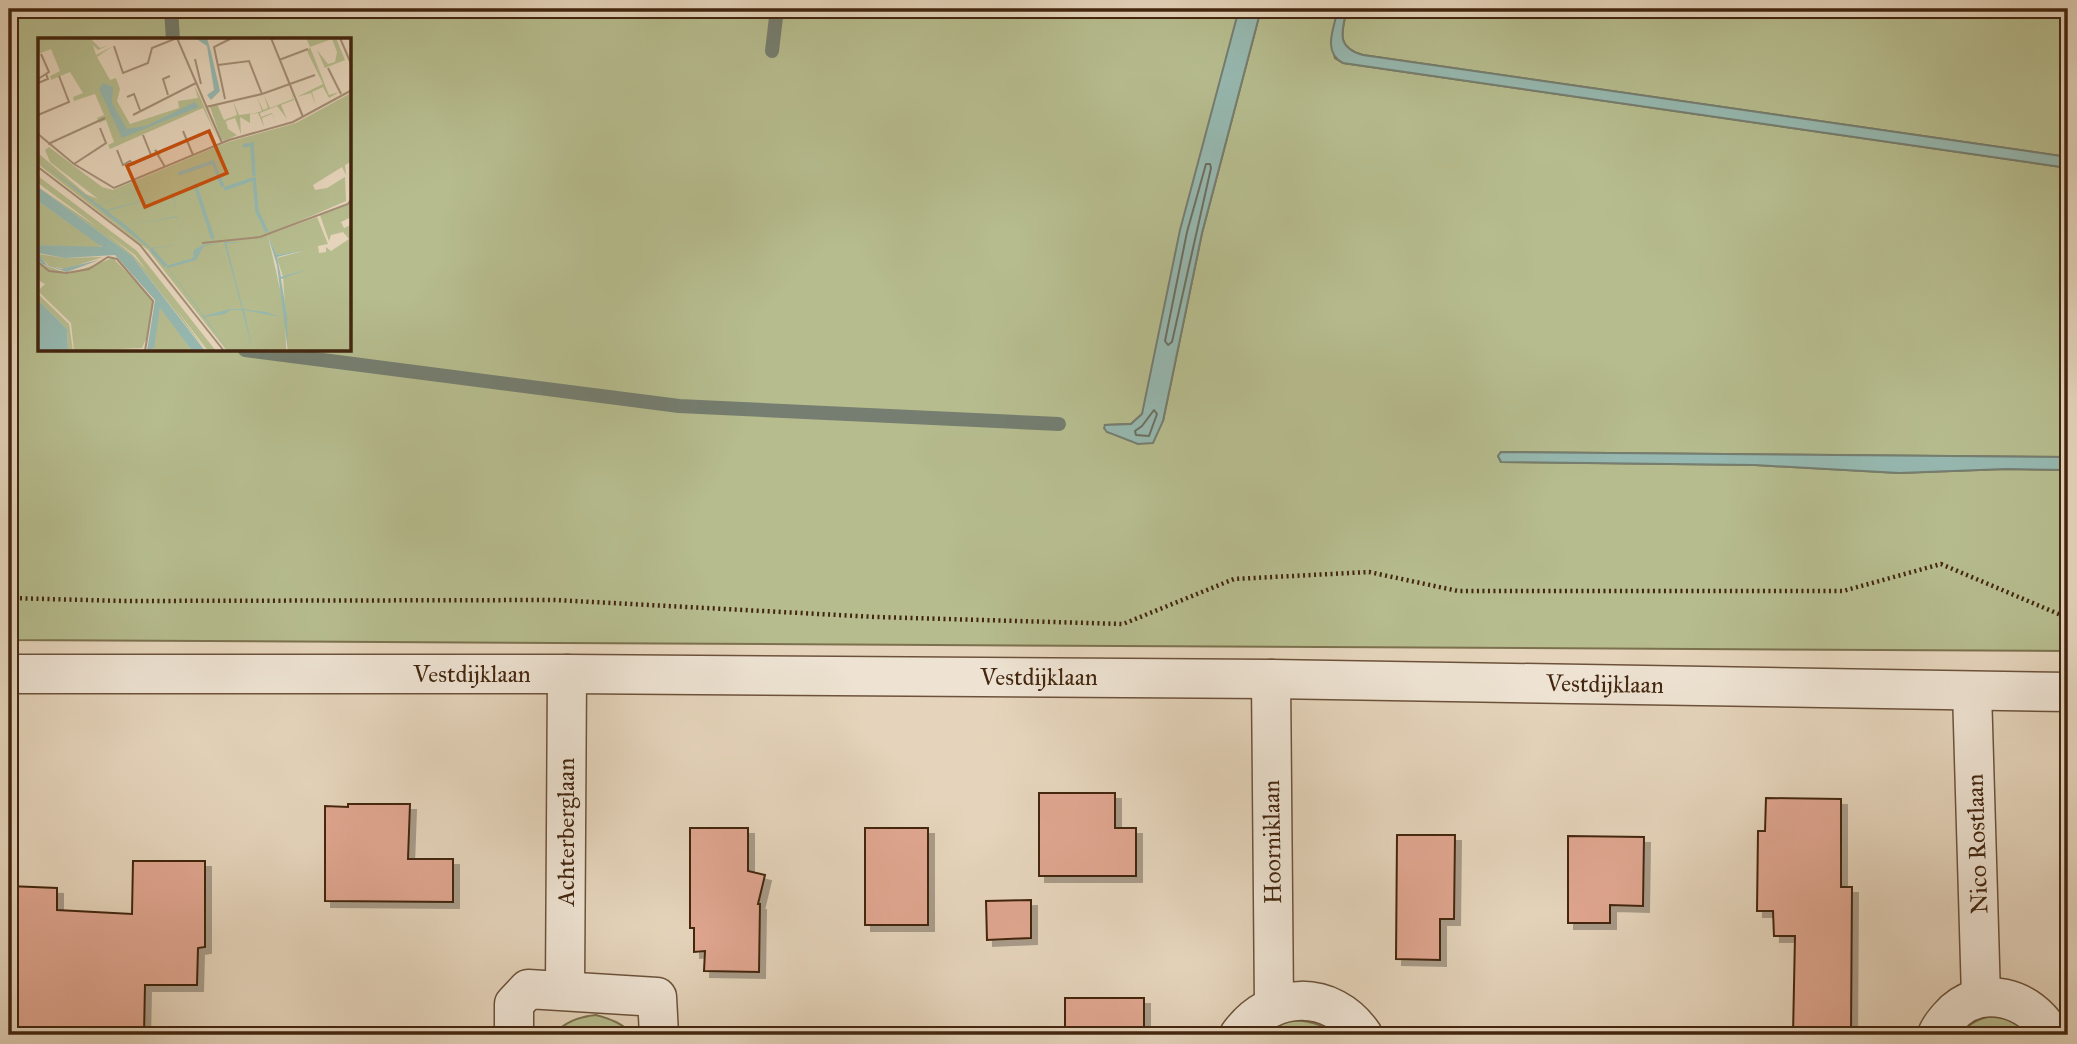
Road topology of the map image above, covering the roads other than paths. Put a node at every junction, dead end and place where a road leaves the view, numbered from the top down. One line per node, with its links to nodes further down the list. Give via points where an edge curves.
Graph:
1 (9, 674): 2 (street, Vestdijklaan)
2 (567, 674): 3 (street, Vestdijklaan); 6 (street, Achterberglaan)
3 (1271, 679): 4 (street, Vestdijklaan); 8 (street, Hoorniklaan)
4 (1972, 691): 5 (street, Vestdijklaan); 7 (street, Nico Rostlaan)
5 (2068, 692)
6 (565, 989): 9 (street, via 528,989 514,1004); 10 (street, via 657,997)
7 (1981, 997): 13 (street, via 1956,1009); 14 (street, via 2005,998 2027,1006 2045,1022)
8 (1274, 1005): 11 (street, via 1249,1021); 12 (street, via 1301,1000 1330,1006 1354,1021)
9 (514, 1035)
10 (659, 1035)
11 (1239, 1035)
12 (1363, 1035)
13 (1937, 1035)
14 (2051, 1035)

